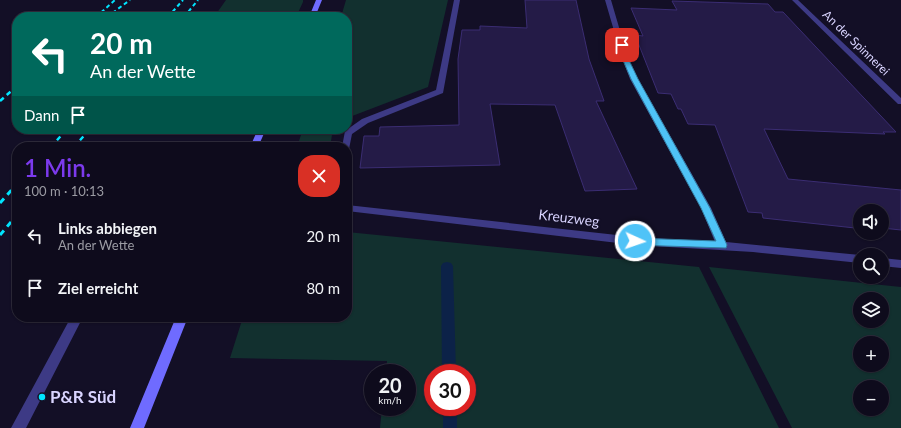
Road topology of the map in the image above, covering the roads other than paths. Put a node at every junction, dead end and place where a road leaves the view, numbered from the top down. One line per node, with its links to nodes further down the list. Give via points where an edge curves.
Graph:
1 (319, 0): 5 (street)
2 (457, 0): 7 (street, via 440,91 365,121)
3 (608, 0): 9 (street, via 634,79 706,208)
4 (795, 0): 6 (street, An der Spinnerei)
5 (314, 12)
6 (901, 102)
7 (352, 130)
8 (352, 209): 9 (street, Kreuzweg, via 635,241)
9 (722, 245): 10 (street, Kreuzweg)
10 (853, 258)
11 (889, 263): 12 (street)
12 (901, 264)
13 (74, 322): 15 (street)
14 (180, 322): 16 (street)
15 (18, 428)
16 (138, 428)

